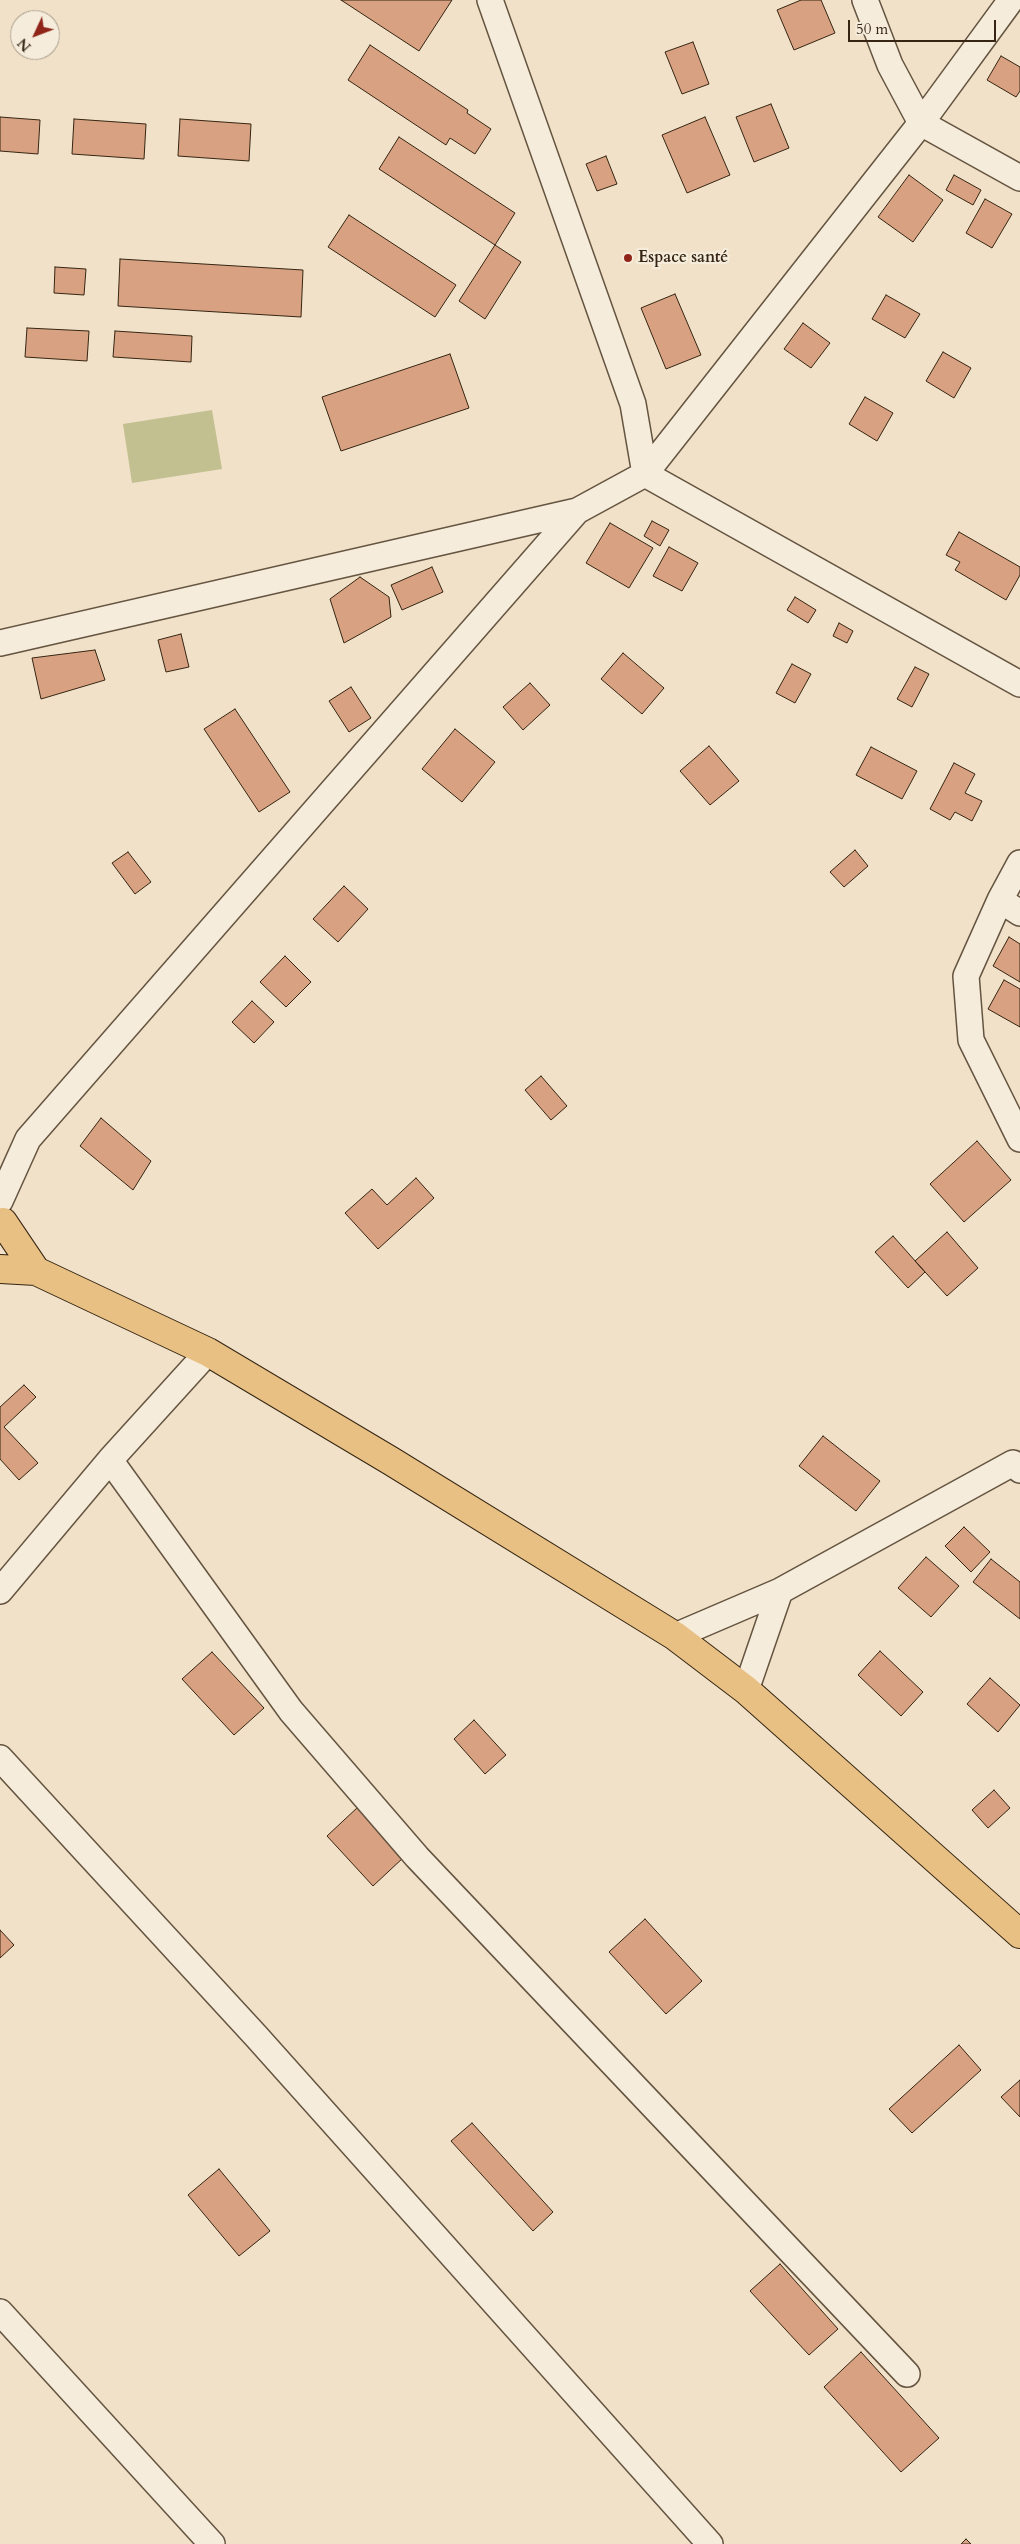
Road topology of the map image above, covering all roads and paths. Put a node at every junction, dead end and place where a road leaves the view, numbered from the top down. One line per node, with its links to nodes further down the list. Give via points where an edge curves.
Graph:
1 (490, 0): 6 (street, via 633,404)
2 (865, 0): 4 (street, via 890,65)
3 (1010, 0): 4 (street)
4 (921, 123): 5 (street); 6 (street)
5 (1020, 178)
6 (645, 474): 7 (street); 9 (street)
7 (577, 511): 8 (street); 13 (street)
8 (0, 643)
9 (1020, 684)
10 (1020, 863): 11 (street)
11 (1010, 907): 12 (street, via 966,976 972,1040)
12 (1020, 1138)
13 (28, 1139): 14 (street); 15 (street)
14 (0, 1156)
15 (1, 1217): 17 (main road)
16 (0, 1269): 17 (main road)
17 (36, 1271): 18 (main road)
18 (208, 1352): 19 (street); 23 (main road)
19 (110, 1460): 21 (street); 28 (street, via 290,1711 411,1850)
20 (1018, 1464): 22 (street)
21 (0, 1591)
22 (780, 1591): 23 (street); 24 (street)
23 (675, 1636): 24 (main road)
24 (746, 1690): 26 (main road)
25 (0, 1758): 30 (street, via 256,2036)
26 (1020, 1934)
27 (0, 2312): 29 (street)
28 (907, 2374)
29 (212, 2544)
30 (710, 2544)

